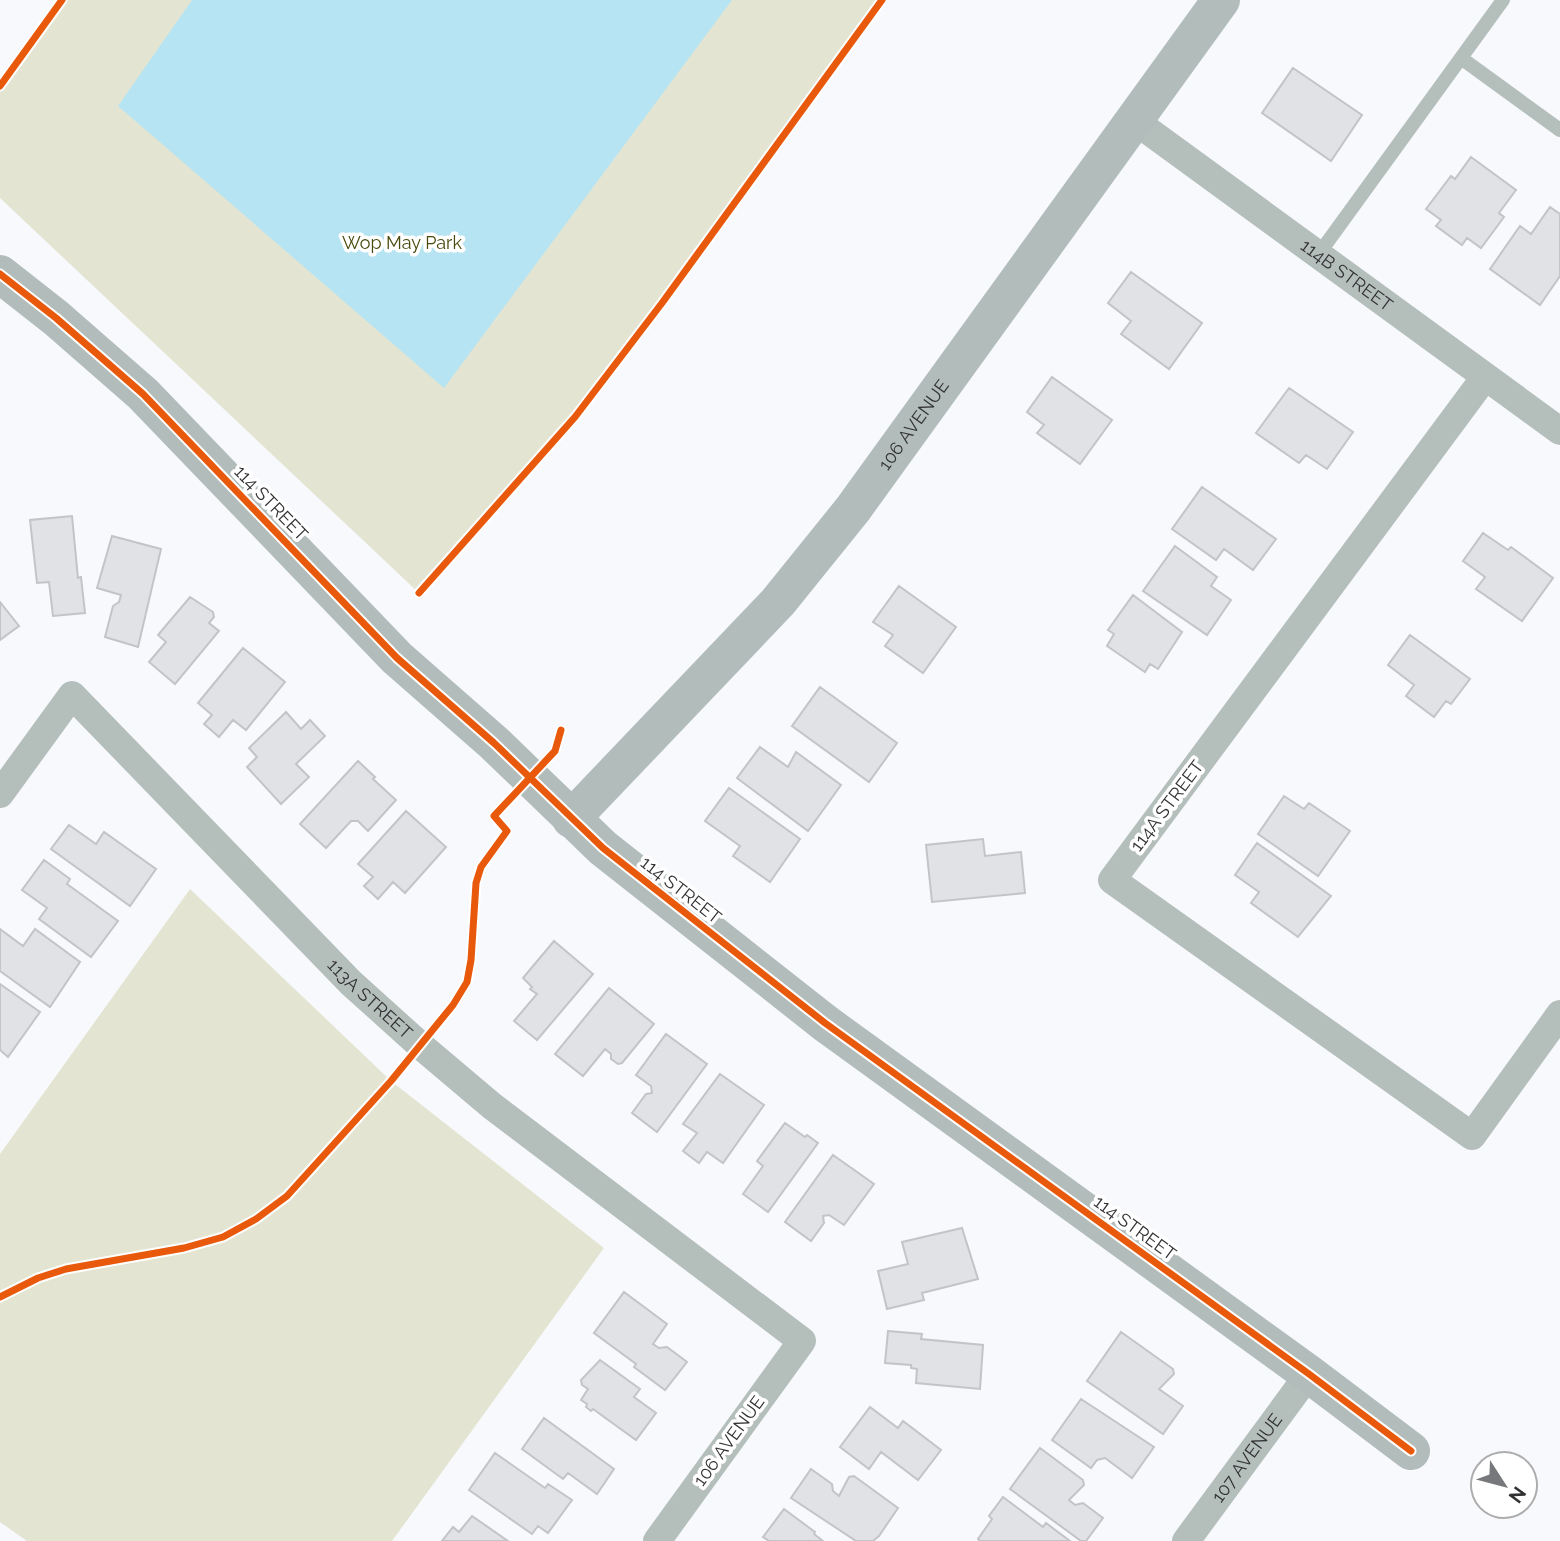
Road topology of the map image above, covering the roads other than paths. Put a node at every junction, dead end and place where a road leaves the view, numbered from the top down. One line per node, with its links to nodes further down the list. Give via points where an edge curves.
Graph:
1 (1222, 0): 4 (street, 106 AVENUE)
2 (1503, 0): 3 (lane)
3 (1461, 58): 5 (lane); 6 (lane)
4 (1135, 121): 6 (street, 114B STREET); 11 (street, 106 AVENUE, via 845,519 778,602)
5 (1560, 130)
6 (1318, 255): 8 (street, 114B STREET)
7 (0, 274): 11 (street, 114 STREET, via 143,394 397,658)
8 (1485, 377): 9 (street, 114B STREET); 12 (street, 114A STREET, via 1112,880 1472,1136)
9 (1560, 431)
10 (0, 794): 13 (street, 113A STREET, via 72,695 351,982 421,1046 492,1106)
11 (571, 819): 14 (street, 114 STREET, via 646,884 825,1023)
12 (1560, 1014)
13 (802, 1341): 16 (street, 106 AVENUE)
14 (1309, 1374): 15 (street, 114 STREET); 17 (street, 107 AVENUE)
15 (1411, 1451)
16 (657, 1541)
17 (1186, 1541)

